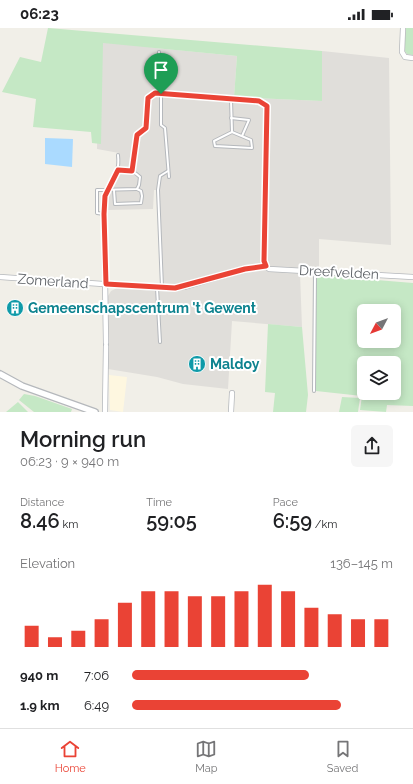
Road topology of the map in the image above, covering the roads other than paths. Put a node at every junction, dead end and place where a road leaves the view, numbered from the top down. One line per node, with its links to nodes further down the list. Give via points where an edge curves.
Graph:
1 (403, 28): 3 (street, via 402,52 405,57)
2 (159, 52): 4 (lane)
3 (413, 58)
4 (158, 94): 5 (street); 11 (lane, via 148,98 146,128 137,135); 12 (lane, via 161,125 165,128)
5 (231, 99): 6 (lane); 18 (street, via 259,101 267,106 264,261)
6 (232, 118): 7 (lane); 8 (lane, via 249,120)
7 (232, 132): 8 (lane); 8 (lane, via 214,141 215,146 252,148 251,140)
8 (242, 136)
9 (118, 155): 10 (lane)
10 (118, 170): 11 (lane); 15 (lane)
11 (132, 171): 14 (lane, via 140,177)
12 (168, 171): 13 (lane); 24 (lane, via 160,176 158,190)
13 (169, 177)
14 (137, 189): 16 (lane); 16 (lane, via 141,191 141,203 115,204)
15 (109, 190): 16 (lane); 17 (lane, via 105,196); 17 (lane, via 97,190 97,213)
16 (114, 190)
17 (104, 214): 22 (street)
18 (266, 266): 19 (street, Dreefvelden, via 269,269); 24 (street, Dreefvelden, via 245,269 184,287)
19 (315, 271): 21 (street, Dreefvelden); 27 (lane)
20 (0, 277): 22 (street, Zomerland)
21 (413, 277)
22 (106, 284): 23 (street, Dreefvelden); 30 (street)
23 (157, 288): 24 (street, Dreefvelden); 25 (lane)
24 (162, 288)
25 (160, 342)
26 (0, 374): 29 (street, via 22,386)
27 (314, 391)
28 (232, 393): 31 (street)
29 (95, 412)
30 (105, 412)
31 (231, 412)

